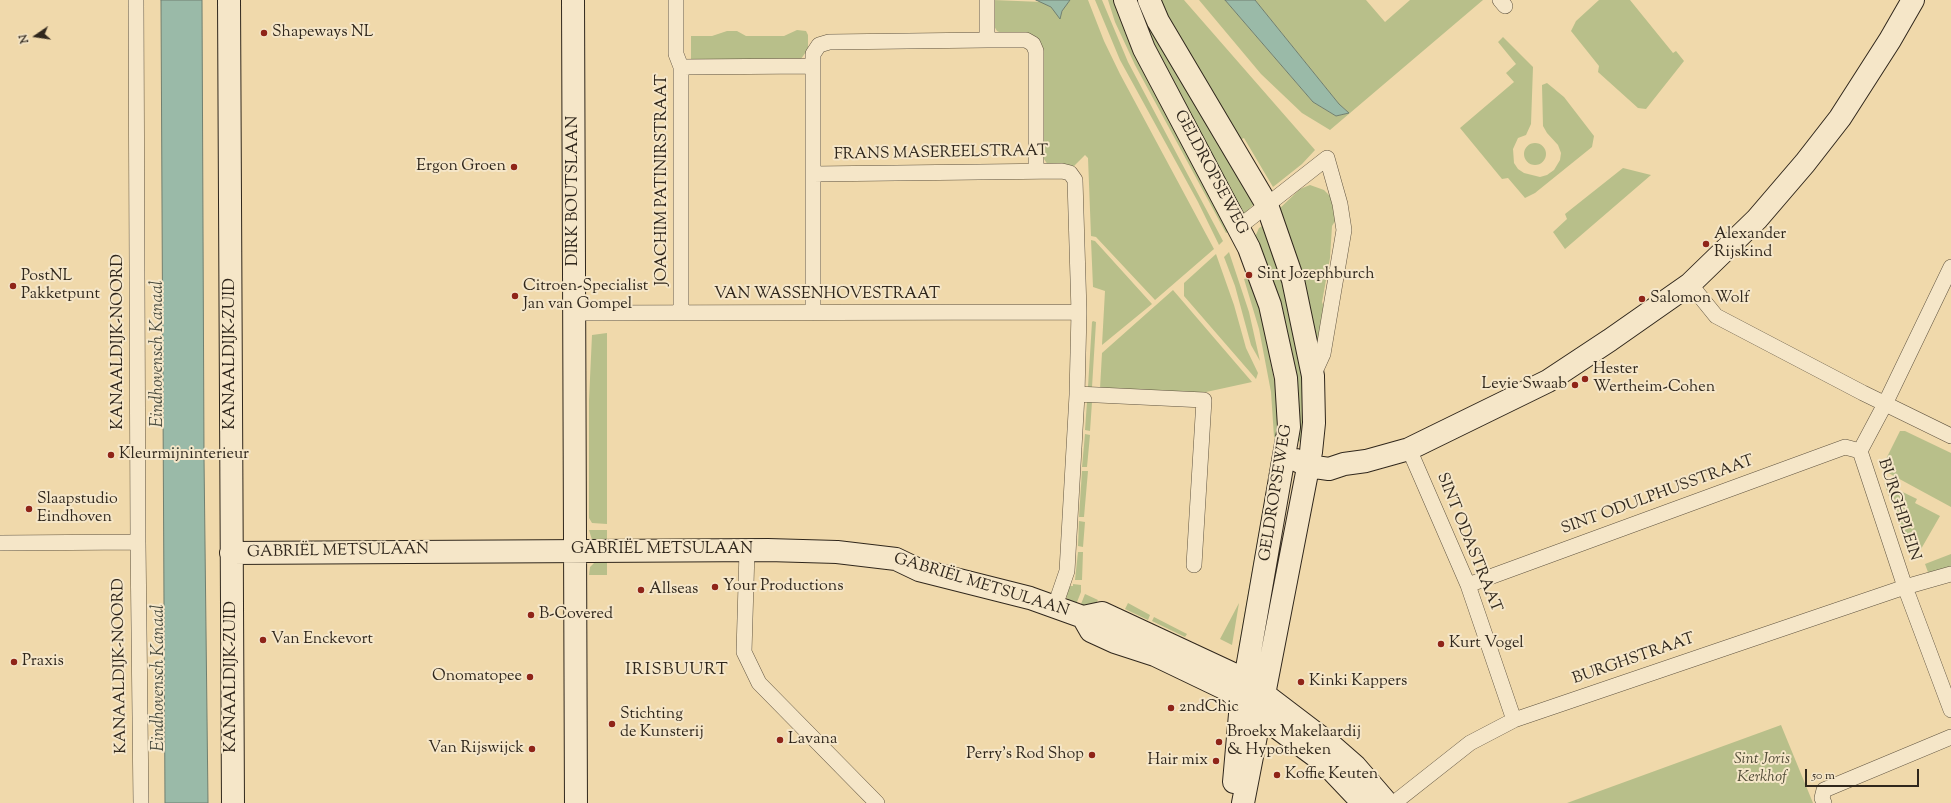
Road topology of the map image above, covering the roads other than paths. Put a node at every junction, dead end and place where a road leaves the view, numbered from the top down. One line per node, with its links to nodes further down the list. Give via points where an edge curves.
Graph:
1 (136, 0): 30 (street, KANAALDIJK-NOORD)
2 (229, 0): 34 (street, KANAALDIJK-ZUID)
3 (572, 0): 19 (street, DIRK BOUTSLAAN)
4 (676, 0): 11 (street, JOACHIM PATINIRSTRAAT, via 676,54)
5 (987, 0): 9 (street)
6 (1125, 0): 15 (street, GELDROPSEWEG, via 1144,49)
7 (1148, 0): 14 (street, GELDROPSEWEG)
8 (1913, 0): 17 (street, via 1832,129 1756,219)
9 (987, 40): 10 (street, via 829,42 819,45 813,54); 12 (street, via 1026,40 1033,44 1036,51)
10 (813, 66): 11 (street); 13 (street)
11 (681, 67): 20 (street, JOACHIM PATINIRSTRAAT)
12 (1036, 171): 13 (street, FRANS MASEREELSTRAAT); 18 (street, FRANS MASEREELSTRAAT, via 1070,172 1076,180)
13 (813, 174): 21 (street)
14 (1267, 205): 15 (street); 22 (street, GELDROPSEWEG, via 1293,280); 22 (street, GELDROPSEWEG, via 1327,158 1340,204 1344,230 1322,354)
15 (1239, 227): 28 (street, GELDROPSEWEG, via 1270,305 1286,378 1289,427)
16 (1951, 267): 24 (street, BURGHPLEIN)
17 (1690, 284): 24 (street, via 1716,316); 26 (street, via 1548,381)
18 (1079, 312): 21 (street, VAN WASSENHOVESTRAAT); 23 (street)
19 (575, 313): 20 (street, VAN WASSENHOVESTRAAT); 32 (street, DIRK BOUTSLAAN)
20 (681, 313): 21 (street, VAN WASSENHOVESTRAAT)
21 (813, 313)
22 (1313, 376): 29 (street, GELDROPSEWEG, via 1314,422)
23 (1078, 394): 35 (street, via 1204,400); 39 (street, via 1066,571)
24 (1885, 404): 25 (street); 27 (street, BURGHPLEIN)
25 (1951, 436)
26 (1409, 449): 29 (street, via 1366,461 1344,464 1332,455); 37 (street, SINT ODASTRAAT)
27 (1860, 451): 37 (street, SINT ODULPHUSSTRAAT, via 1845,447); 38 (street, BURGHPLEIN)
28 (1285, 456): 29 (street); 40 (street, GELDROPSEWEG)
29 (1309, 459): 41 (street, GELDROPSEWEG)
30 (138, 542): 31 (street); 45 (street, KANAALDIJK-NOORD)
31 (0, 543)
32 (576, 550): 33 (street, GABRIËL METSULAAN); 34 (street, GABRIËL METSULAAN); 47 (street, DIRK BOUTSLAAN)
33 (747, 551): 39 (street, GABRIËL METSULAAN, via 813,550 896,559 919,570); 48 (street, via 744,652 759,683)
34 (231, 553): 46 (street, KANAALDIJK-ZUID)
35 (1194, 565)
36 (1951, 574): 38 (street, BURGHPLEIN)
37 (1468, 585): 43 (street, SINT ODASTRAAT)
38 (1905, 587): 42 (street); 43 (street, BURGHSTRAAT)
39 (1055, 606): 40 (street, GABRIËL METSULAAN, via 1083,618 1091,631 1155,655 1230,691)
40 (1243, 693): 41 (street, GABRIËL METSULAAN); 49 (street, GELDROPSEWEG)
41 (1262, 704): 50 (street, GELDROPSEWEG); 51 (street); 52 (street, via 1331,745)
42 (1951, 710)
43 (1514, 720): 53 (street, BURGHSTRAAT, via 1470,743)
44 (1951, 737): 54 (street, via 1824,790)
45 (140, 803)
46 (233, 803)
47 (576, 803)
48 (877, 803)
49 (1232, 803)
50 (1243, 803)
51 (1364, 803)
52 (1387, 803)
53 (1394, 803)
54 (1824, 803)

